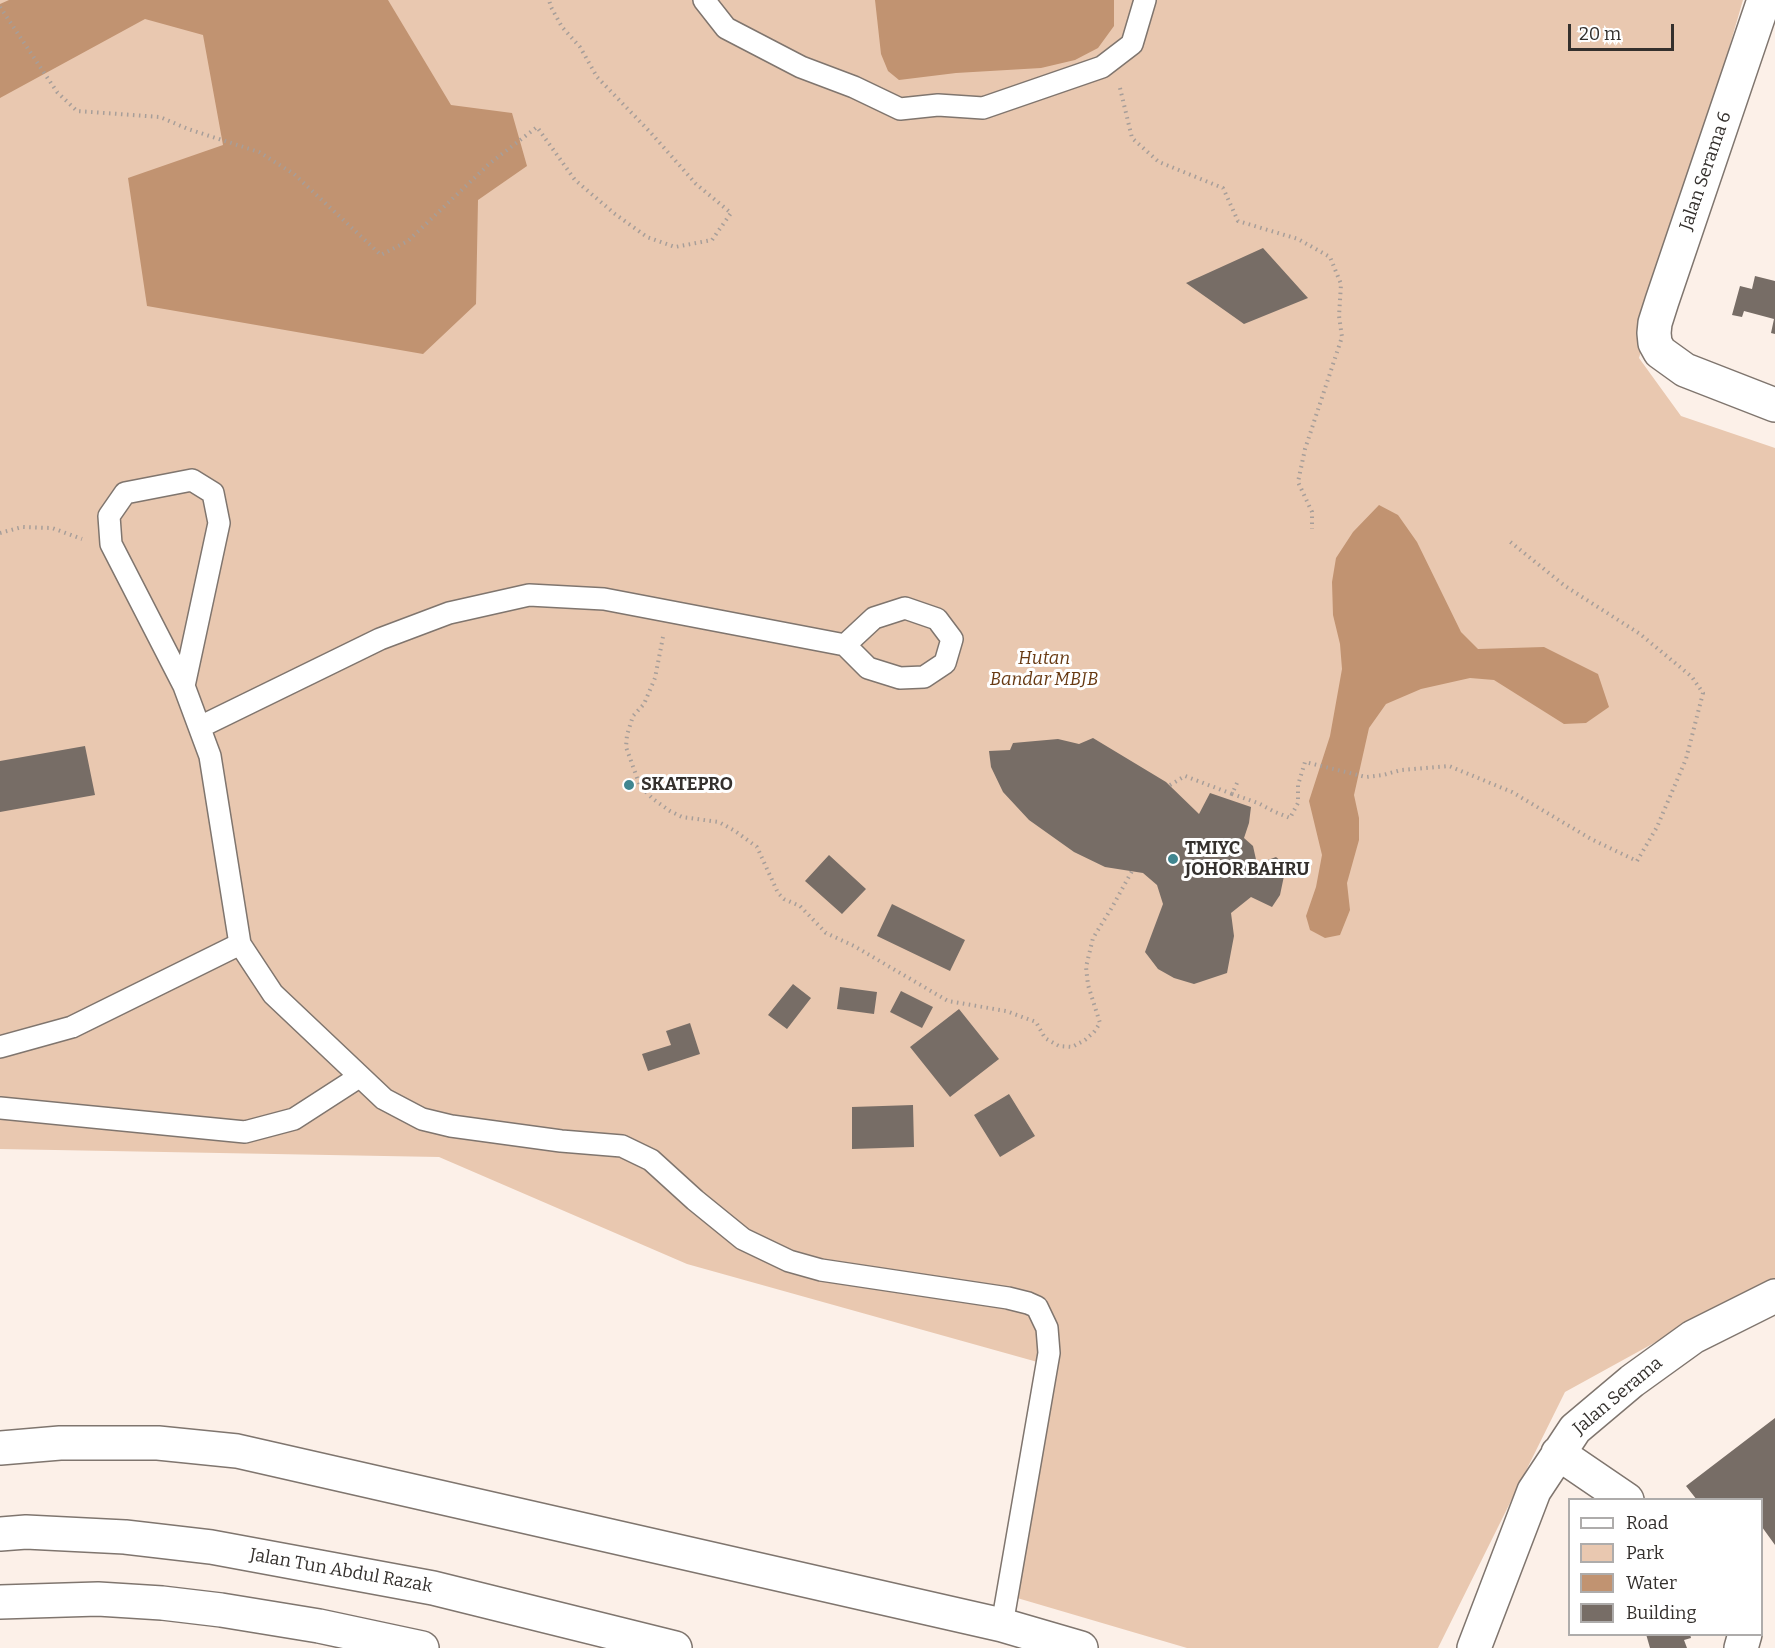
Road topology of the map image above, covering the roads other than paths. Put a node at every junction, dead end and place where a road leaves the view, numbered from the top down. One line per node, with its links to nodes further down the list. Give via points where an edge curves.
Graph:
1 (704, 0): 2 (lane, via 726,28 801,67 900,109 938,105 983,108 1102,67 1132,44)
2 (1145, 0)
3 (1764, 0): 4 (main road, Jalan Serama 6, via 1655,323 1655,343 1660,352 1685,369)
4 (1775, 405)
5 (845, 645): 5 (lane, via 874,618 905,608 937,619 952,639 945,663 924,677 900,678 868,668); 7 (lane, via 604,599 529,595 449,613 380,639)
6 (184, 686): 6 (lane, via 111,544 109,516 124,493 192,480 213,493 219,523); 7 (lane)
7 (200, 727): 8 (lane, via 210,756)
8 (240, 944): 9 (lane, via 72,1027); 10 (lane, via 273,994)
9 (0, 1047)
10 (360, 1077): 11 (lane, via 294,1119 245,1132); 18 (lane, via 384,1099 422,1119 561,1142 622,1146 651,1160 743,1239 789,1261 821,1270 1019,1300 1037,1307 1047,1328 1049,1353)
11 (0, 1108)
12 (1775, 1296): 14 (main road, Jalan Serama, via 1693,1336 1575,1429)
13 (0, 1448): 18 (main road, via 60,1443 158,1443 237,1451)
14 (1558, 1453): 15 (main road); 22 (main road, Jalan Serama, via 1534,1491)
15 (1624, 1498)
16 (0, 1534): 20 (main road, Jalan Tun Abdul Razak, via 124,1537 211,1547 433,1588)
17 (0, 1602): 19 (main road, via 98,1599 162,1603 319,1626)
18 (1002, 1625): 21 (main road)
19 (422, 1648)
20 (675, 1648)
21 (1081, 1648)
22 (1474, 1648)

